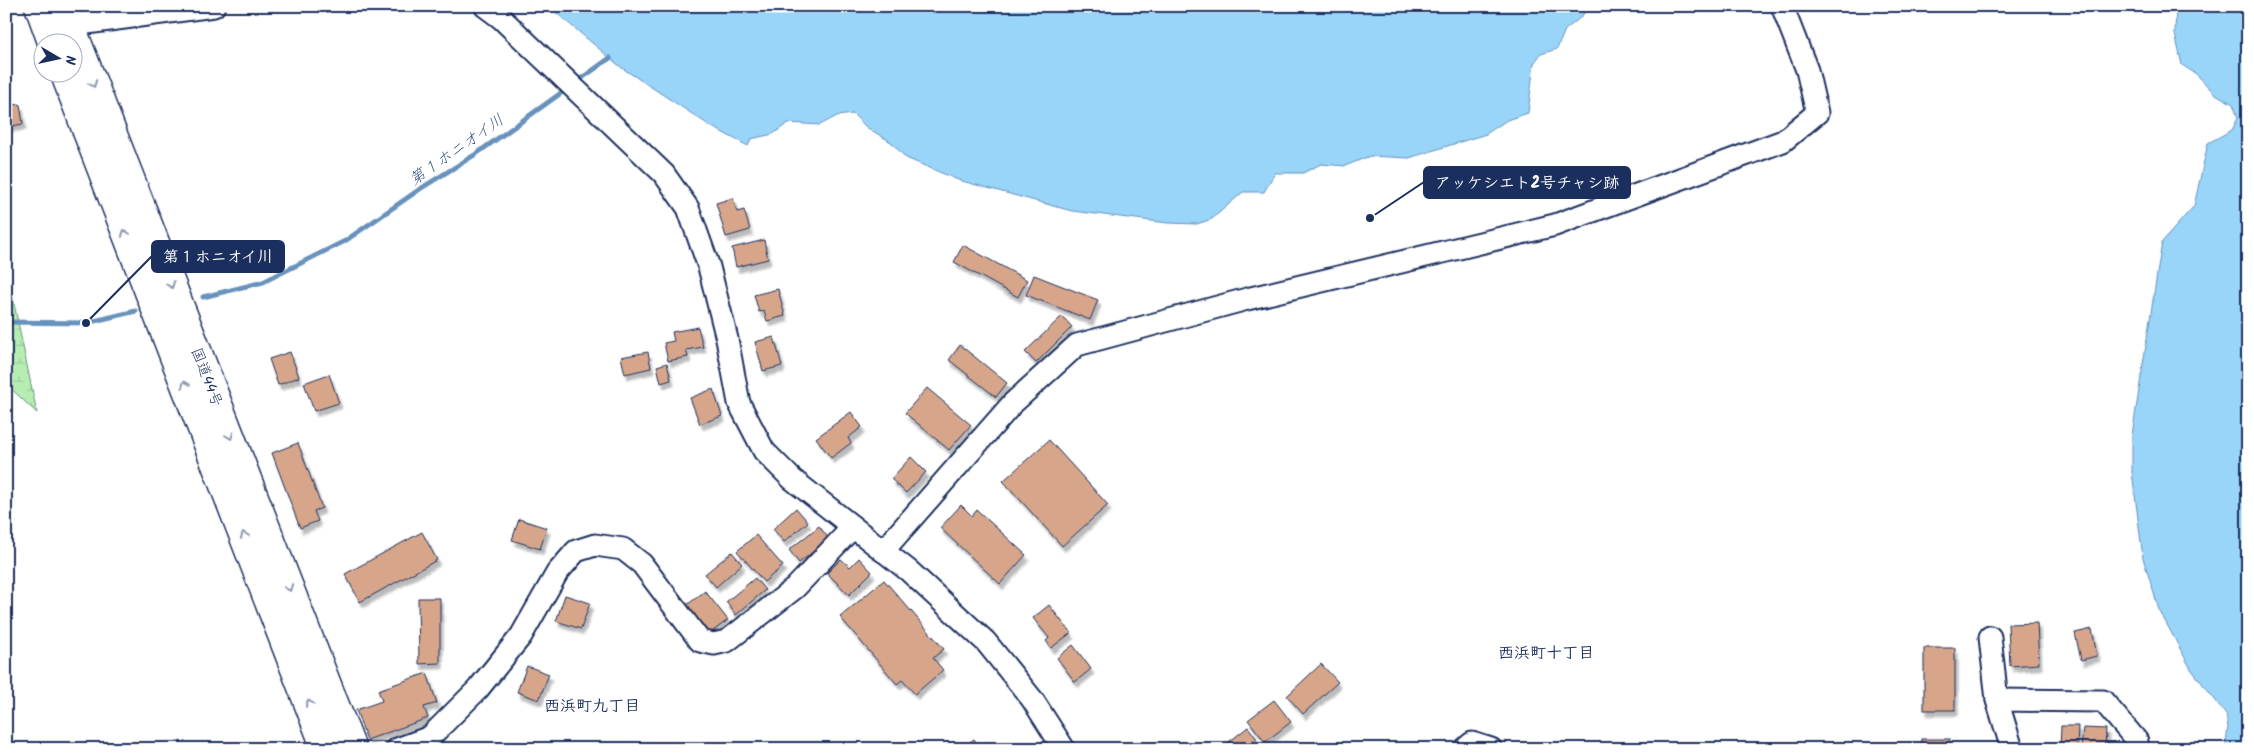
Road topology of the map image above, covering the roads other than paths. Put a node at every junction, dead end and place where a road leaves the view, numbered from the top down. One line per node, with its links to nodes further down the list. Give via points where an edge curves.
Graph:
1 (214, 6): 4 (street)
2 (485, 6): 6 (street, via 664,174 688,208 709,267 739,403 764,451 792,479)
3 (1782, 6): 7 (street, via 1807,70 1816,113 1783,141 1555,225 1247,299 1077,344 1013,403)
4 (54, 22): 11 (highway, 国道44号, one-way to 11)
5 (68, 82): 10 (highway, 国道44号, one-way to 5)
6 (854, 528): 7 (street); 12 (street, via 795,588 728,641 714,644 700,641 642,564 623,549 595,545 576,551 557,573 521,636 478,688 430,738)
7 (883, 551): 13 (street, via 986,642 1032,699)
8 (1990, 638): 9 (street)
9 (1997, 700): 16 (street); 17 (street, via 2103,701 2138,741)
10 (326, 749)
11 (352, 749)
12 (397, 749)
13 (1064, 749)
14 (1465, 749): 15 (street, via 1472,743)
15 (1491, 749)
16 (2012, 749)
17 (2136, 749)

